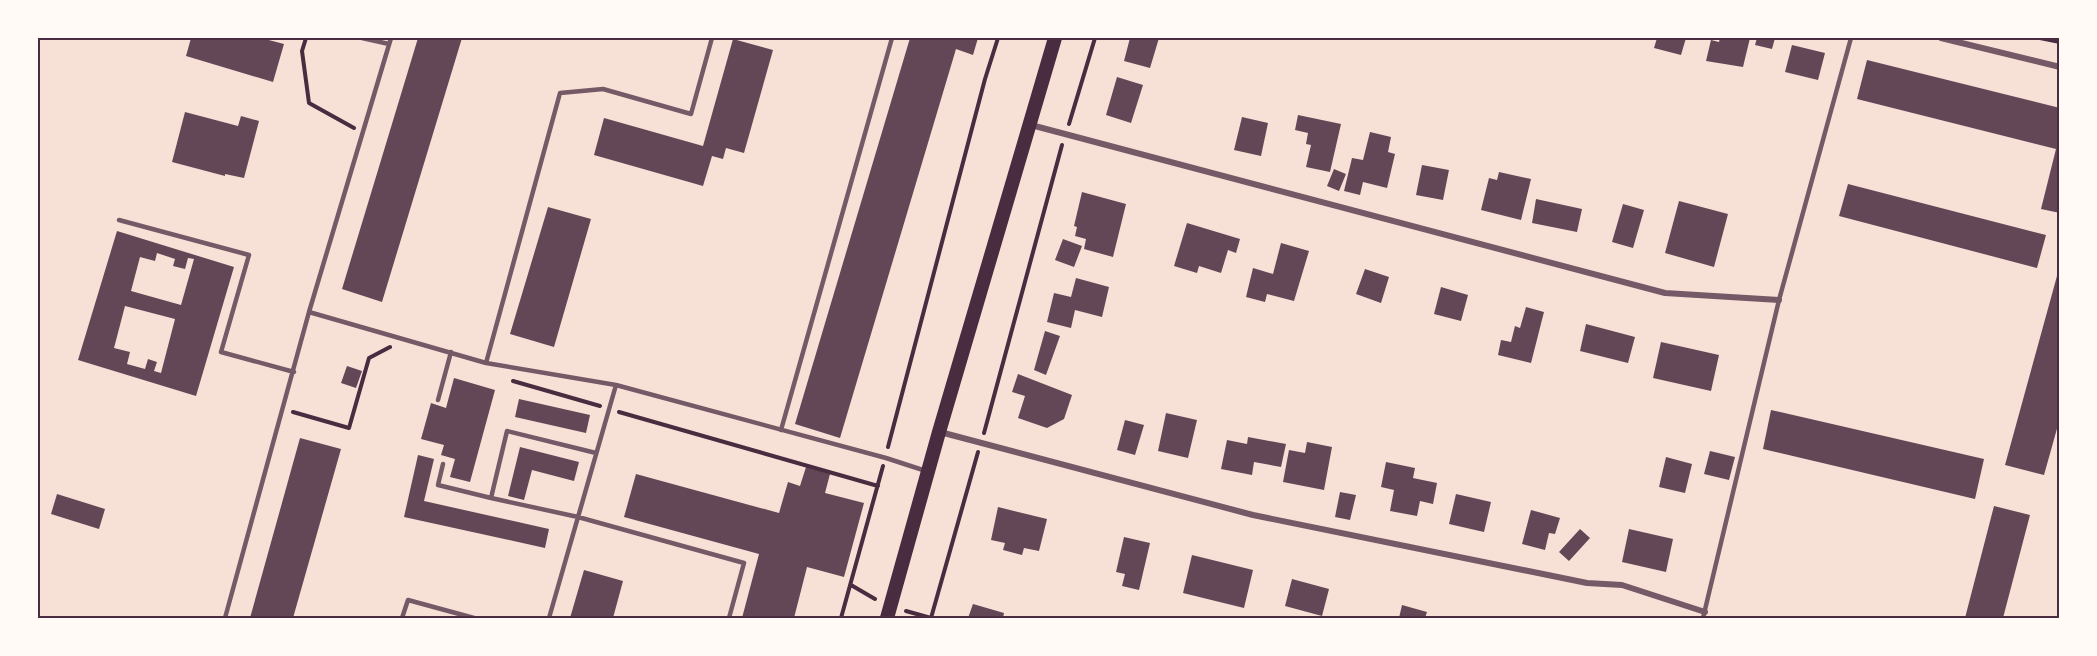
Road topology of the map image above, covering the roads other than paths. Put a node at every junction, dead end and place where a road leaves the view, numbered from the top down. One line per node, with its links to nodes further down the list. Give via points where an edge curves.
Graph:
1 (362, 38): 8 (lane)
2 (391, 38): 8 (lane)
3 (712, 38): 15 (lane, via 691,114 603,88 560,93)
4 (892, 38): 19 (lane)
5 (1055, 38): 10 (main road)
6 (1851, 38): 12 (lane)
7 (1941, 38): 9 (street)
8 (389, 44): 13 (lane)
9 (2060, 67)
10 (1031, 125): 12 (street, via 1665,293); 20 (main road)
11 (119, 220): 16 (lane, via 249,255 221,352)
12 (1779, 300): 26 (lane)
13 (309, 312): 14 (lane); 16 (lane)
14 (451, 352): 15 (lane); 18 (lane)
15 (486, 363): 17 (lane)
16 (294, 372): 27 (lane)
17 (616, 386): 19 (lane); 21 (lane)
18 (438, 400)
19 (781, 430): 23 (lane)
20 (939, 432): 23 (main road); 26 (street, via 1253,515 1587,583 1622,585)
21 (596, 453): 24 (lane, via 507,431); 25 (lane)
22 (444, 464): 24 (lane, via 438,485)
23 (928, 471): 32 (main road)
24 (490, 498): 25 (lane)
25 (578, 517): 30 (lane); 31 (lane, via 744,563)
26 (1704, 615)
27 (225, 618)
28 (402, 618): 29 (lane, via 408,600)
29 (474, 618)
30 (549, 618)
31 (729, 618)
32 (887, 618)

